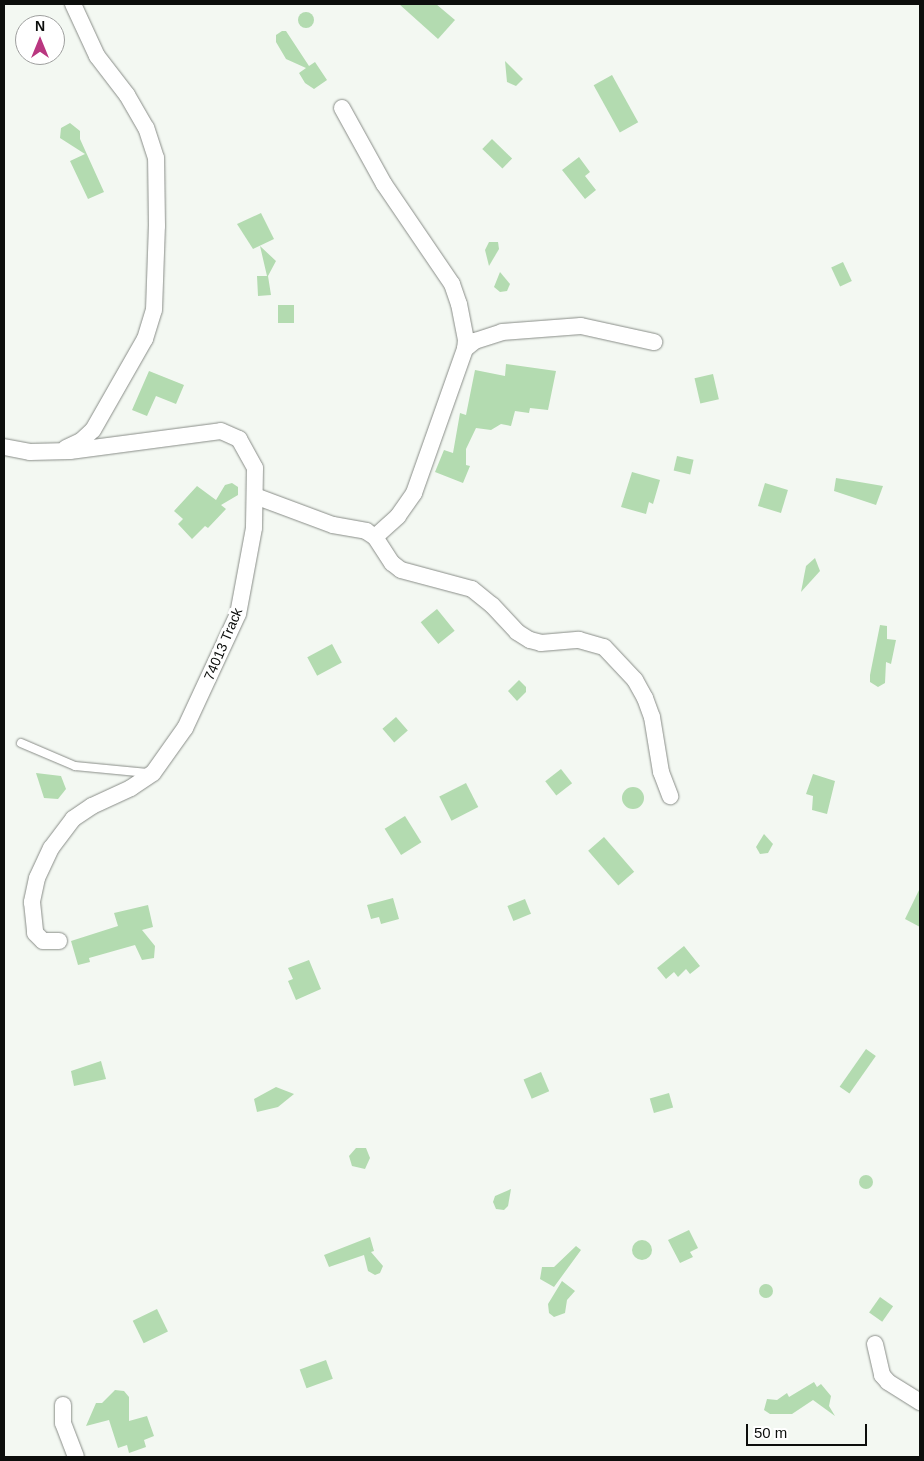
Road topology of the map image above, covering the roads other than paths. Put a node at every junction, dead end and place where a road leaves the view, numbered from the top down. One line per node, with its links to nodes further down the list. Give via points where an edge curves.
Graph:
1 (73, 4): 6 (street, via 97,56 146,128 156,158 156,276 154,310 145,339 93,430 81,441)
2 (342, 108): 4 (street, via 384,184 452,284 459,304)
3 (654, 342): 4 (street, via 581,326 548,326 502,332 481,338)
4 (465, 349): 8 (street, via 414,493 398,516)
5 (4, 447): 6 (street, 74013 Track, via 30,452)
6 (60, 451): 7 (street, 74013 Track, via 222,432 239,439 246,448 255,468)
7 (255, 496): 8 (street, via 320,521 366,531); 10 (street, 74013 Track, via 254,528 238,614 185,728 164,762)
8 (375, 537): 11 (street, via 392,563 401,570 472,589 517,632 530,640 541,643 579,640 604,647 635,680 645,698 652,717 660,772)
9 (21, 742): 10 (lane, via 75,766 132,774)
10 (153, 773): 12 (street, 74013 Track, via 131,788 92,806 73,820 51,848 37,878 33,924 39,939)
11 (670, 796)
12 (59, 941)
13 (874, 1344): 14 (street, via 882,1375)
14 (920, 1402)
15 (63, 1405): 16 (street, via 63,1423)
16 (76, 1457)

